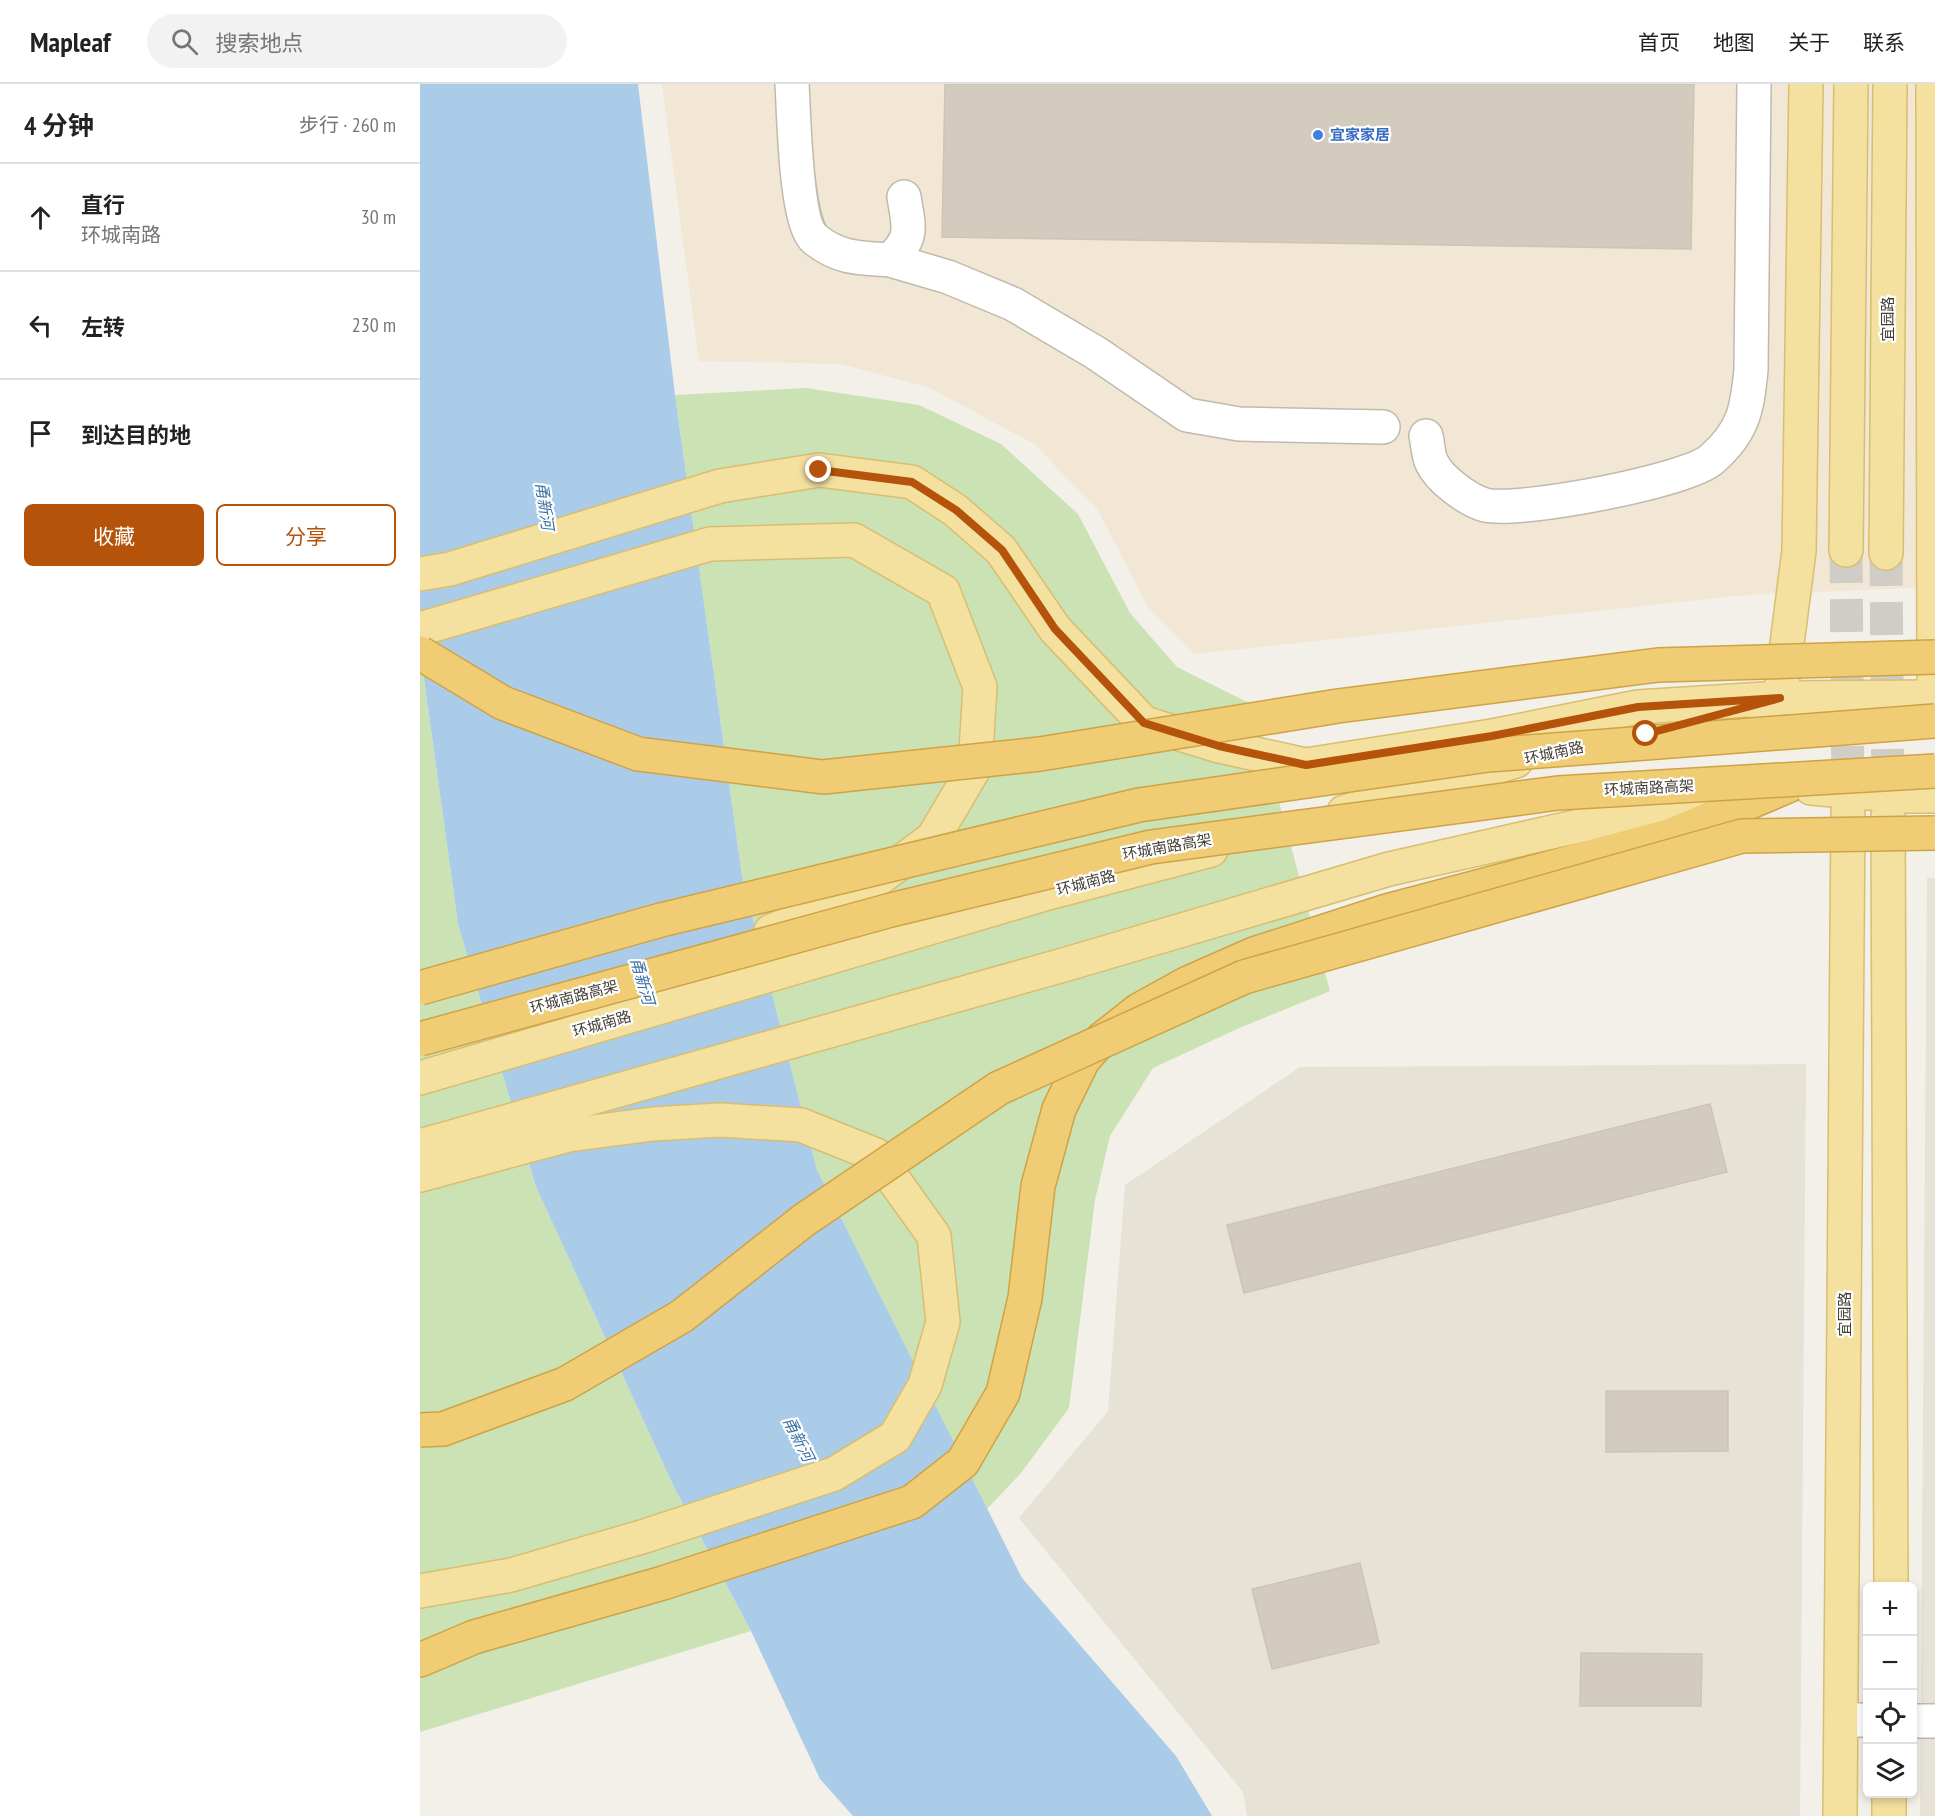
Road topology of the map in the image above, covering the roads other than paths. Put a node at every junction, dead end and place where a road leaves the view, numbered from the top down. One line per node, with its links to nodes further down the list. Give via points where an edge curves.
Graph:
1 (792, 84): 8 (street, via 801,212 814,239 847,258)
2 (1754, 84): 10 (street, via 1751,370 1746,412 1730,441 1710,461 1689,471 1521,507 1485,505 1459,490 1432,463)
3 (1806, 84): 18 (main road, via 1799,551)
4 (1851, 84): 11 (main road)
5 (1890, 84): 12 (main road, 宜园路)
6 (1933, 84): 17 (main road)
7 (904, 197): 8 (street, via 909,227 906,245)
8 (890, 260): 9 (street, via 948,277 1013,304 1096,353 1187,415 1239,424)
9 (1383, 427)
10 (1426, 436)
11 (1846, 550)
12 (1886, 553)
13 (420, 574): 18 (main road, via 450,569 720,486 819,470 912,482 956,510 1002,550 1055,629 1144,723 1219,746 1306,765 1492,736 1638,707)
14 (420, 629): 28 (main road, bridge, via 710,544 854,540 943,591 980,687 975,767 933,838 853,898 754,938)
15 (420, 653): 16 (highway, bridge, via 503,703 638,754 823,777 1040,754 1338,705 1658,665)
16 (1935, 657)
17 (1935, 697): 18 (main road, 环城南路)
18 (1780, 698): 26 (main road, 环城南路, via 1646,734 1513,762)
19 (1935, 721): 27 (highway, bridge, via 1488,755 1139,805 661,920)
20 (1935, 771): 28 (highway, 环城南路高架, bridge, via 1558,793 1151,847 891,910)
21 (1788, 786): 22 (main road); 31 (main road, via 1654,809 1389,869); 36 (highway, bridge, via 1669,836 1387,911 1254,954 1139,1010 1102,1039 1083,1060 1059,1109 1038,1186 1025,1298 1003,1393 963,1462 912,1502 663,1583 474,1637)
22 (1935, 796)
23 (1848, 812): 37 (main road, 宜园路)
24 (1888, 816): 34 (main road)
25 (1935, 833): 33 (highway, bridge, via 1742,836 1244,977 999,1088 804,1220 682,1316 565,1384 443,1429)
26 (782, 972): 29 (main road); 30 (main road, 环城南路)
27 (420, 988)
28 (420, 1041)
29 (420, 1061)
30 (420, 1078)
31 (420, 1146)
32 (420, 1175): 35 (main road, via 568,1135 720,1120 801,1125 876,1155 934,1236 943,1322 925,1385 895,1437 834,1474 511,1575)
33 (420, 1430)
34 (1891, 1582)
35 (420, 1591)
36 (420, 1660)
37 (1855, 1720): 41 (main road, 宜园路)
38 (1917, 1721): 39 (street)
39 (1935, 1722)
40 (1889, 1798): 42 (main road)
41 (1840, 1816)
42 (1889, 1816)

